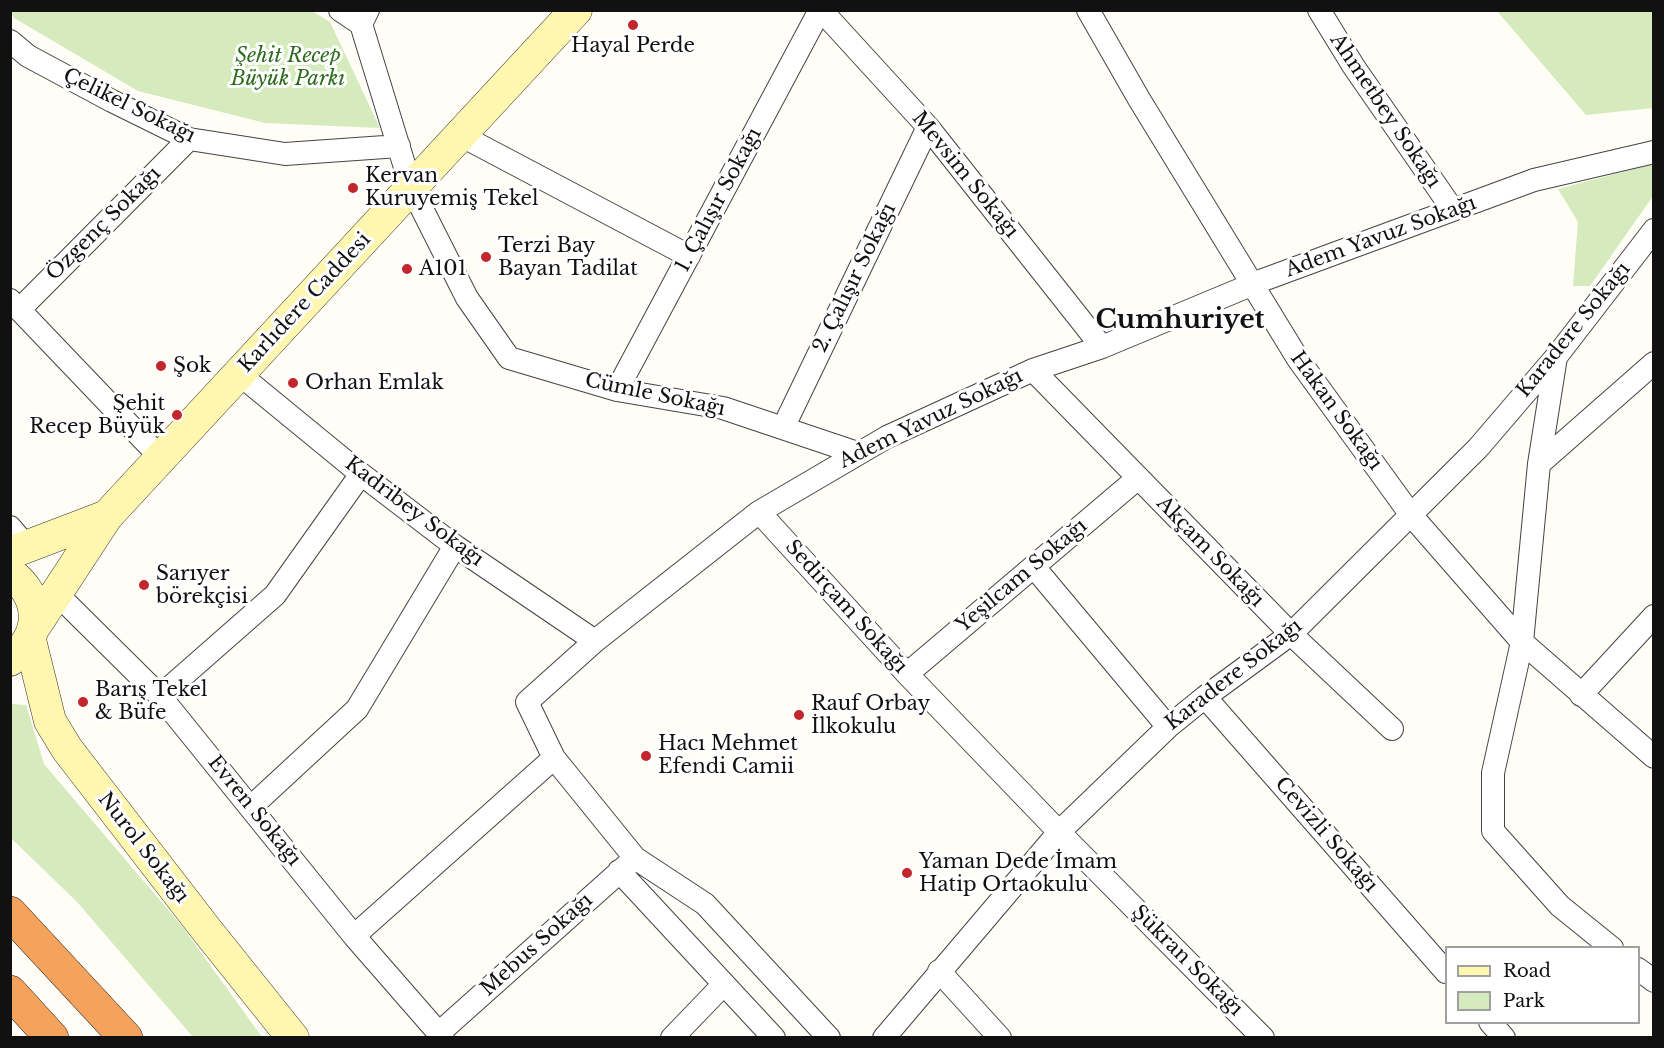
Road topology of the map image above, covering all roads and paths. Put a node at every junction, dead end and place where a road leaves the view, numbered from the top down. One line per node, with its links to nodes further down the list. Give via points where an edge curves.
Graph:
1 (340, 10): 6 (street)
2 (576, 10): 9 (street, Karlıdere Caddesi)
3 (820, 10): 8 (street, Mevsim Sokağı); 16 (street, 1. Çalışır Sokağı)
4 (1088, 10): 17 (street, Hakan Sokağı)
5 (1319, 10): 14 (street, Ahmetbey Sokağı)
6 (364, 17): 11 (street, Cümle Sokağı)
7 (10, 41): 10 (street, Çelikel Sokağı, via 28,56)
8 (928, 127): 19 (street, Mevsim Sokağı); 25 (street, 2. Çalışır Sokağı)
9 (460, 135): 13 (street, Karlıdere Caddesi); 16 (street)
10 (189, 139): 11 (street, Çelikel Sokağı, via 285,154); 18 (street, Özgenç Sokağı)
11 (399, 146): 13 (street, Cümle Sokağı)
12 (1653, 152): 14 (street, Adem Yavuz Sokağı, via 1534,180)
13 (411, 187): 23 (street, Karlıdere Caddesi); 24 (street, Cümle Sokağı, via 467,298 509,358)
14 (1453, 210): 17 (street, Adem Yavuz Sokağı)
15 (1653, 230): 20 (street, Karadere Sokağı)
16 (689, 256): 24 (street, 1. Çalışır Sokağı)
17 (1253, 284): 19 (street, Adem Yavuz Sokağı); 32 (street, Hakan Sokağı, via 1298,359)
18 (15, 305): 27 (street)
19 (1102, 347): 22 (street, Adem Yavuz Sokağı)
20 (1556, 357): 28 (street); 32 (street, Karadere Sokağı, via 1479,448)
21 (1653, 363): 28 (street)
22 (1033, 370): 26 (street, Adem Yavuz Sokağı); 30 (street, Akçam Sokağı)
23 (239, 374): 27 (street, Karlıdere Caddesi); 29 (street, Kadribey Sokağı)
24 (617, 390): 25 (street, Cümle Sokağı, via 723,408)
25 (783, 428): 26 (street, Cümle Sokağı)
26 (857, 453): 31 (street, Adem Yavuz Sokağı)
27 (160, 457): 33 (street, Karlıdere Caddesi)
28 (1539, 464): 43 (street)
29 (361, 474): 35 (street, Kadribey Sokağı); 46 (street, via 275,595)
30 (1138, 478): 36 (street, Yeşilcam Sokağı); 40 (street, Akçam Sokağı)
31 (759, 512): 41 (street, Adem Yavuz Sokağı); 44 (street, Sedirçam Sokağı)
32 (1411, 515): 40 (street, Karadere Sokağı); 43 (street, Hakan Sokağı)
33 (107, 516): 34 (street, Karlıdere Caddesi); 38 (street, Karlıdere Caddesi)
34 (16, 543)
35 (455, 546): 41 (street, Kadribey Sokağı); 52 (street, via 357,709)
36 (1034, 567): 44 (street, Yeşilcam Sokağı); 48 (street)
37 (10, 573): 42 (street, Nurol Sokağı, via 21,581 35,609)
38 (56, 593): 42 (street, Karlıdere Caddesi); 46 (street, Evren Sokağı)
39 (1653, 616): 45 (street)
40 (1291, 634): 47 (street, Karadere Sokağı); 49 (street, Akçam Sokağı)
41 (595, 641): 51 (street, Adem Yavuz Sokağı, via 527,702)
42 (25, 642): 68 (street, Nurol Sokağı, via 50,721 67,749)
43 (1522, 642): 45 (street, Hakan Sokağı); 57 (street, via 1493,773 1493,831 1560,906)
44 (907, 674): 53 (street, Sedirçam Sokağı)
45 (1581, 695): 50 (street, Hakan Sokağı)
46 (160, 696): 52 (street, Evren Sokağı)
47 (1204, 697): 48 (street, Karadere Sokağı); 59 (street, Cevizli Sokağı)
48 (1168, 727): 53 (street, Karadere Sokağı)
49 (1392, 729)
50 (1653, 757)
51 (554, 758): 54 (street, Adem Yavuz Sokağı); 56 (street)
52 (251, 807): 56 (street, Evren Sokağı)
53 (1059, 832): 58 (street, Karadere Sokağı); 74 (street, Şükran Sokağı)
54 (627, 865): 62 (street, Adem Yavuz Sokağı); 65 (street, Mebus Sokağı); 71 (street, Adem Yavuz Sokağı, via 705,903)
55 (10, 913): 67 (highway)
56 (354, 936): 65 (street, Evren Sokağı)
57 (1610, 946)
58 (939, 971): 72 (street, Karadere Sokağı); 73 (street)
59 (1445, 971)
60 (1640, 971): 61 (street)
61 (1653, 981)
62 (724, 984): 69 (street); 70 (street, Adem Yavuz Sokağı)
63 (10, 992): 66 (highway)
64 (1491, 1024): 75 (street)
65 (441, 1035)
66 (52, 1038)
67 (126, 1038)
68 (292, 1038)
69 (672, 1038)
70 (774, 1038)
71 (829, 1038)
72 (884, 1038)
73 (1000, 1038)
74 (1263, 1038)
75 (1504, 1038)

